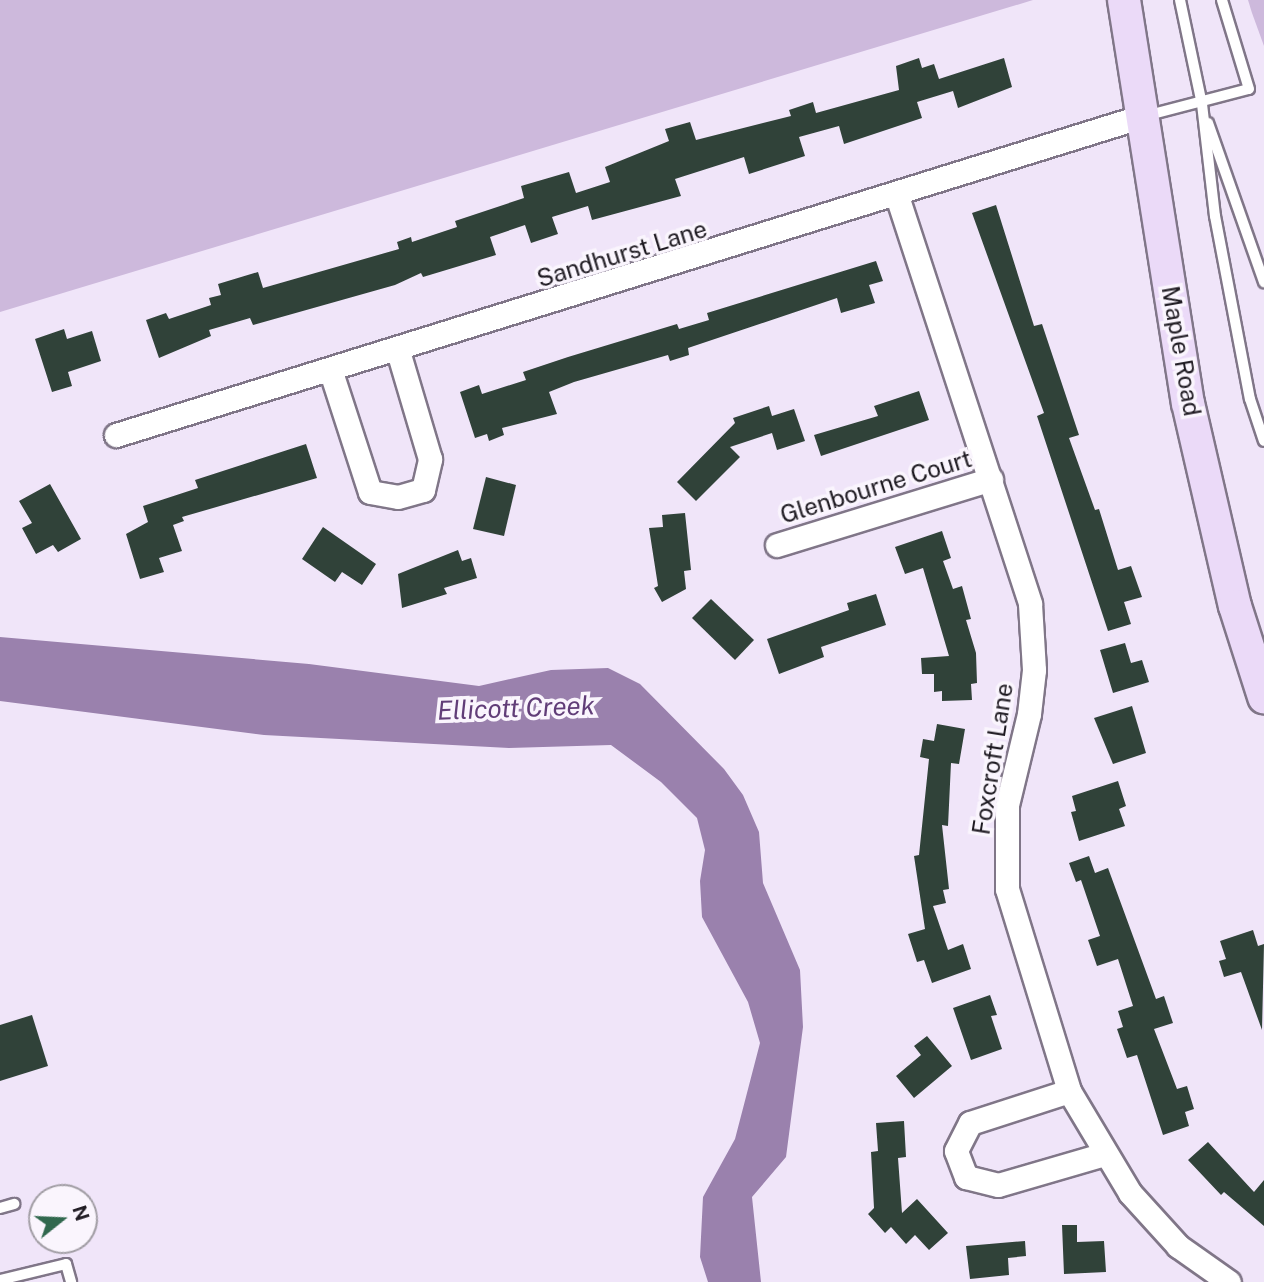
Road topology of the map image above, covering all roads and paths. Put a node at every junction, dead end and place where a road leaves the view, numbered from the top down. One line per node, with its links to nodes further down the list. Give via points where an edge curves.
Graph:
1 (1124, 0): 5 (main road, Maple Road)
2 (1180, 0): 4 (lane)
3 (1222, 0): 4 (lane, via 1250,85)
4 (1202, 104): 5 (lane); 7 (lane); 11 (lane, via 1215,216 1250,399)
5 (1143, 116): 6 (street, Sandhurst Lane); 14 (main road, Maple Road, via 1188,402 1235,606)
6 (897, 196): 8 (street, Sandhurst Lane); 12 (street, Foxcroft Lane)
7 (1264, 282)
8 (398, 351): 9 (street, Sandhurst Lane); 9 (street, via 430,459 423,490 398,497 370,492)
9 (331, 372): 10 (street, Sandhurst Lane)
10 (116, 435)
11 (1264, 441)
12 (991, 479): 13 (street, Glenbourne Court); 15 (street, Foxcroft Lane, via 1023,571 1033,626 1029,714 1007,805 1007,889)
13 (777, 545)
14 (1264, 697)
15 (1069, 1091): 16 (street, Foxcroft Lane); 16 (street, via 970,1123 956,1151 966,1177 998,1185)
16 (1105, 1154): 21 (street, Foxcroft Lane, via 1153,1221)
17 (14, 1204): 18 (lane)
18 (0, 1208)
19 (0, 1280): 20 (lane, via 66,1264)
20 (71, 1282)
21 (1229, 1282)

